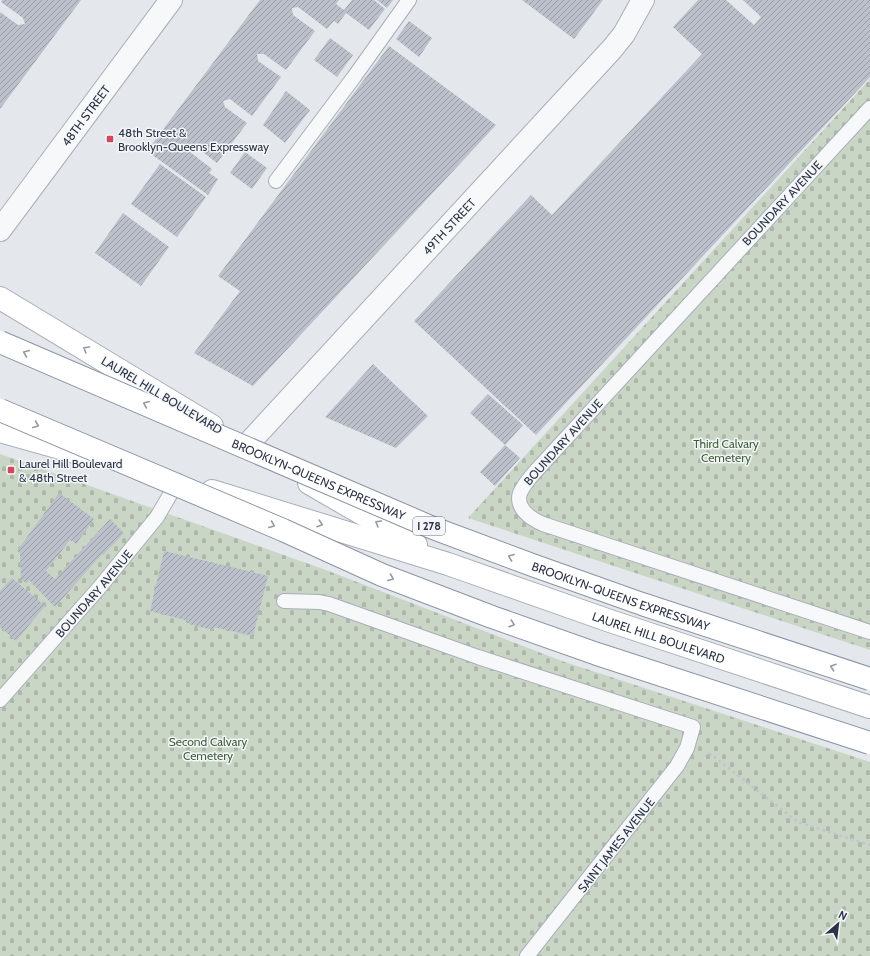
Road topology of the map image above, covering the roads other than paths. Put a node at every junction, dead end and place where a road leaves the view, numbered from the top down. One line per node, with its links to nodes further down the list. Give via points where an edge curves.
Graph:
1 (171, 0): 6 (street, 48TH STREET)
2 (409, 0): 5 (lane)
3 (643, 0): 11 (street, 49TH STREET, via 624,34 612,49)
4 (870, 108): 15 (lane, BOUNDARY AVENUE, via 533,474 523,487 520,501 528,516 543,524)
5 (276, 181)
6 (0, 230)
7 (0, 298): 11 (main road, LAUREL HILL BOULEVARD, one-way to 7)
8 (0, 342): 16 (main road, BROOKLYN-QUEENS EXPRESSWAY / I 278, one-way to 8, bridge, via 642,604 433,528)
9 (0, 410): 19 (main road, one-way to 19, bridge, via 382,574 492,617)
10 (0, 431): 12 (main road, LAUREL HILL BOULEVARD)
11 (246, 446): 13 (main road, LAUREL HILL BOULEVARD, one-way to 11)
12 (178, 481): 13 (main road, LAUREL HILL BOULEVARD, one-way to 13); 17 (lane, BOUNDARY AVENUE, via 152,523 99,588)
13 (448, 564): 18 (main road, LAUREL HILL BOULEVARD)
14 (284, 601): 20 (lane, SAINT JAMES AVENUE, via 329,604 478,657 693,727 687,748 677,766)
15 (870, 632)
16 (870, 679)
17 (0, 700)
18 (870, 708)
19 (870, 743)
20 (527, 956)

